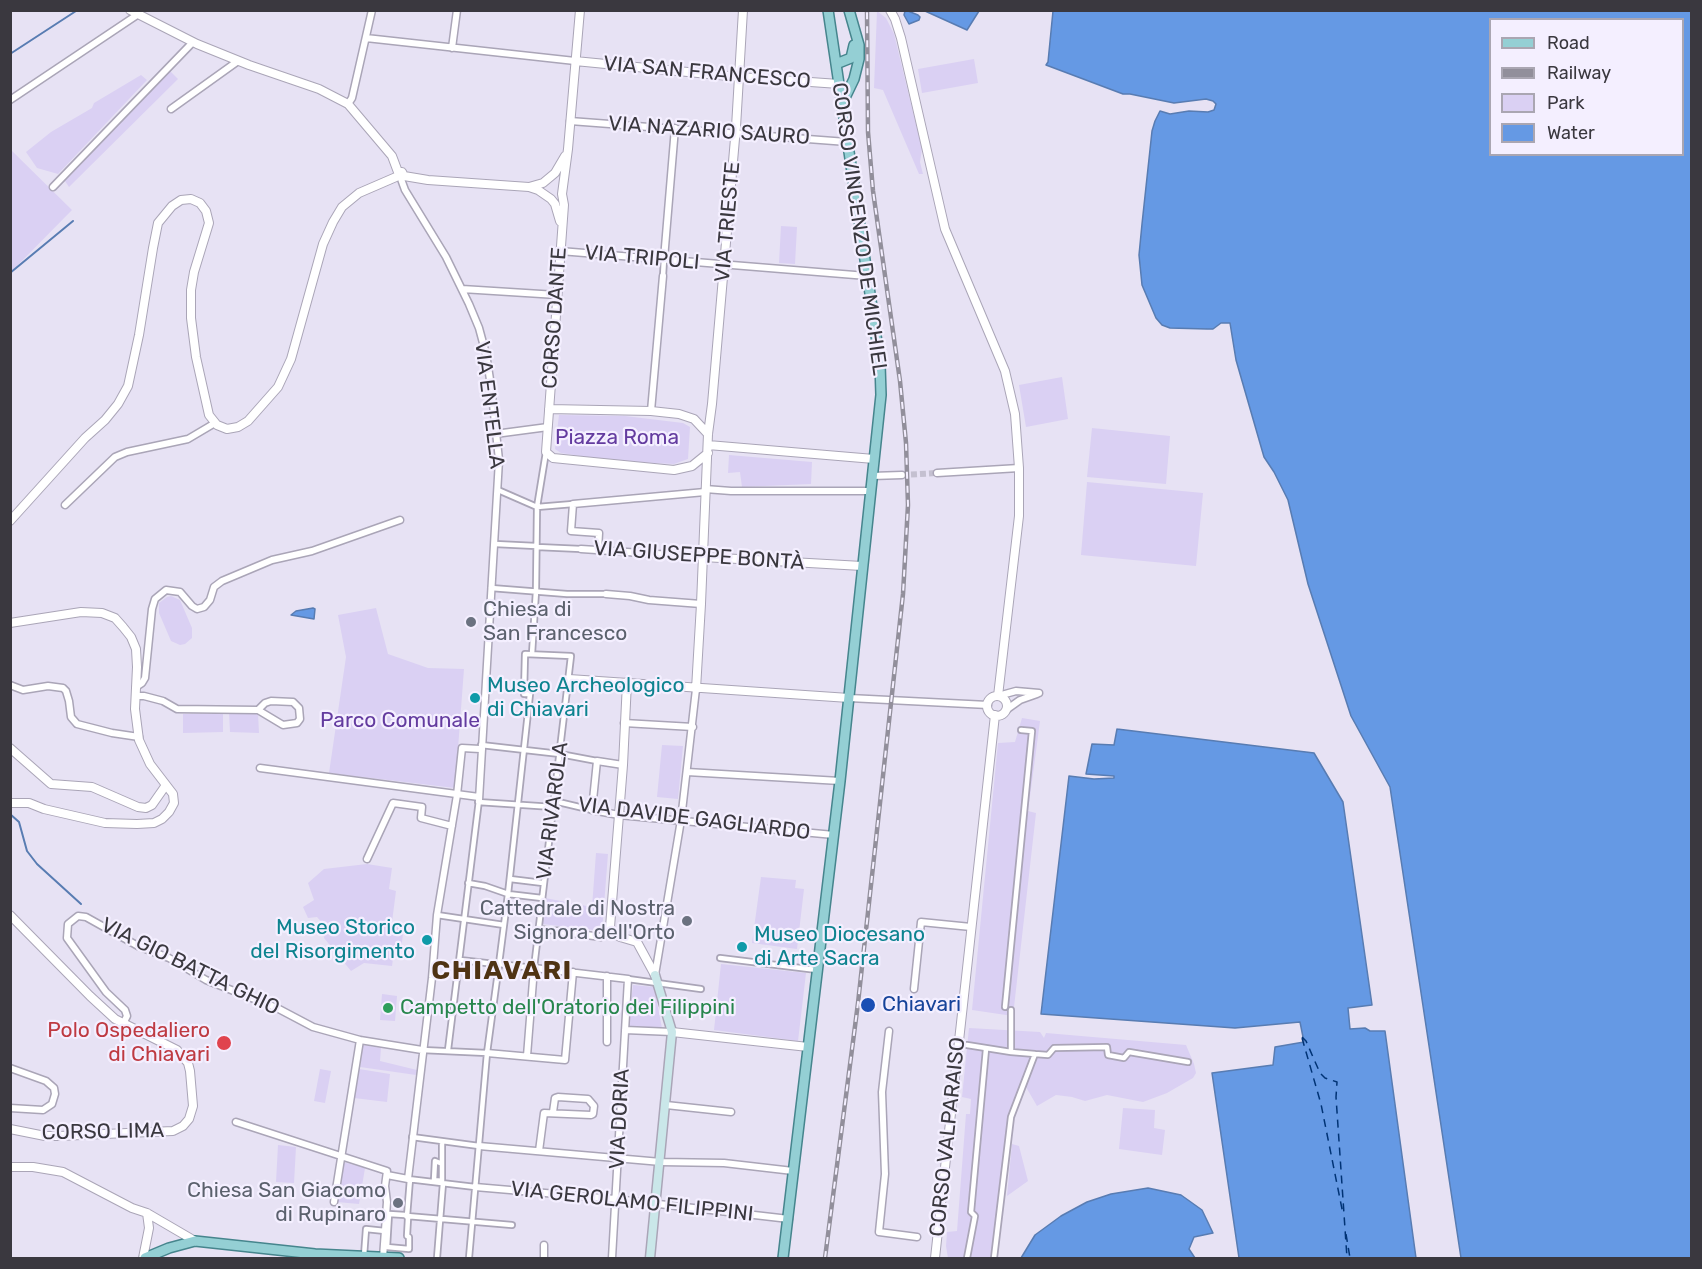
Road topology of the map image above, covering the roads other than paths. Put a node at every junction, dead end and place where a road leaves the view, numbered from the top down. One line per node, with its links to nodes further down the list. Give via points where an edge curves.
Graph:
1 (130, 10): 9 (street)
2 (372, 10): 11 (street)
3 (457, 10): 13 (street)
4 (579, 10): 15 (street, CORSO DANTE)
5 (742, 10): 17 (street, VIA TRIESTE)
6 (828, 10): 16 (main road, CORSO VINCENZO DE MICHIEL)
7 (849, 10): 10 (main road)
8 (890, 10): 51 (street, via 901,38 941,215 1005,371 1015,414)
9 (137, 15): 12 (street); 19 (street)
10 (856, 37): 16 (main road, via 851,58); 21 (main road, via 859,59)
11 (366, 38): 13 (street); 20 (street)
12 (193, 42): 14 (street); 30 (street)
13 (452, 48): 15 (street)
14 (238, 61): 20 (street, via 319,89); 22 (street)
15 (576, 61): 17 (street, VIA SAN FRANCESCO); 23 (street, CORSO DANTE)
16 (836, 64): 18 (main road, CORSO VINCENZO DE MICHIEL)
17 (739, 77): 18 (street, VIA SAN FRANCESCO); 25 (street, VIA TRIESTE)
18 (839, 84): 21 (main road, CORSO VINCENZO DE MICHIEL)
19 (10, 100)
20 (348, 104): 28 (street, VIA ENTELLA, via 392,156)
21 (842, 104): 26 (main road, CORSO VINCENZO DE MICHIEL)
22 (171, 109)
23 (570, 121): 24 (street, VIA NAZARIO SAURO); 27 (street, CORSO DANTE)
24 (675, 128): 25 (street, VIA NAZARIO SAURO); 36 (street)
25 (736, 133): 26 (street, VIA NAZARIO SAURO); 37 (street, VIA TRIESTE)
26 (848, 142): 39 (main road, CORSO VINCENZO DE MICHIEL)
27 (568, 149): 29 (street, CORSO DANTE, via 561,166); 32 (street, CORSO DANTE)
28 (400, 176): 31 (street); 40 (street, VIA ENTELLA); 44 (street, via 359,193 342,207 333,222 323,244 291,359 278,387 238,427 223,429)
29 (546, 181): 31 (street); 32 (street, via 559,179); 33 (street, CORSO DANTE)
30 (53, 188)
31 (529, 188): 33 (street)
32 (563, 190): 33 (street, via 558,198); 34 (street, CORSO DANTE)
33 (547, 197): 34 (street, CORSO DANTE, via 555,204)
34 (562, 227): 35 (street, CORSO DANTE)
35 (561, 250): 36 (street, VIA TRIPOLI); 41 (street, CORSO DANTE)
36 (664, 260): 37 (street, VIA TRIPOLI); 38 (street)
37 (724, 264): 39 (street, VIA TRIPOLI); 47 (street, VIA TRIESTE)
38 (663, 276): 43 (street)
39 (867, 276): 50 (main road, CORSO VINCENZO DE MICHIEL, via 881,379)
40 (462, 289): 41 (street); 46 (street, VIA ENTELLA, via 486,354)
41 (557, 295): 42 (street, CORSO DANTE)
42 (549, 409): 43 (street); 45 (street)
43 (651, 411): 47 (street, via 694,419)
44 (215, 423): 59 (street, via 188,439 115,457); 62 (street, via 209,415 191,318 191,290 209,223 200,203 181,200 158,223 128,386 105,420)
45 (548, 428): 46 (street); 49 (street)
46 (495, 434): 55 (street, VIA ENTELLA)
47 (708, 434): 48 (street)
48 (708, 449): 49 (street, via 692,466 674,470 553,458); 50 (street); 57 (street)
49 (546, 452): 60 (street)
50 (874, 459): 54 (main road, CORSO VINCENZO DE MICHIEL)
51 (1019, 468): 52 (street); 81 (street, via 1015,564)
52 (937, 473)
53 (902, 475): 54 (street)
54 (873, 476): 56 (main road, CORSO VINCENZO DE MICHIEL)
55 (498, 490): 60 (street); 63 (street, VIA ENTELLA)
56 (871, 490): 57 (street); 68 (main road, CORSO VINCENZO DE MICHIEL)
57 (705, 491): 58 (street); 67 (street)
58 (573, 504): 60 (street); 66 (street, via 571,531 599,533)
59 (65, 505)
60 (537, 507): 64 (street)
61 (400, 520): 78 (street, via 312,551 272,560 222,581 204,607 197,609 180,592 166,590 155,599 146,678)
62 (10, 521)
63 (495, 544): 64 (street, VIA GIUSEPPE BONTÀ); 69 (street, VIA ENTELLA)
64 (536, 546): 65 (street, VIA GIUSEPPE BONTÀ); 70 (street)
65 (581, 549): 66 (street, VIA GIUSEPPE BONTÀ)
66 (598, 550): 67 (street, VIA GIUSEPPE BONTÀ)
67 (704, 557): 68 (street, VIA GIUSEPPE BONTÀ); 72 (street)
68 (862, 566): 82 (main road, CORSO VINCENZO DE MICHIEL)
69 (490, 588): 70 (street); 91 (street, VIA ENTELLA)
70 (536, 591): 71 (street); 74 (street)
71 (606, 594): 72 (street)
72 (701, 604): 79 (street)
73 (10, 623): 78 (street, via 81,612 115,618 136,650)
74 (532, 654): 75 (street, VIA RIVAROLA, via 571,656); 93 (street, via 525,654 524,694 530,694)
75 (569, 679): 76 (street); 94 (street, VIA RIVAROLA)
76 (627, 682): 79 (street); 87 (street)
77 (10, 685): 90 (street, via 23,690 63,688 71,717 77,724)
78 (136, 687): 80 (street)
79 (696, 689): 82 (street); 88 (street)
80 (135, 696): 84 (street, via 163,701 177,709); 90 (street)
81 (998, 696): 83 (street); 85 (street, via 1006,701); 85 (street, via 1016,691 1039,693)
82 (849, 698): 83 (street); 99 (main road, CORSO VINCENZO DE MICHIEL)
83 (988, 705): 86 (street)
84 (258, 710): 84 (street, via 271,701 293,702 299,708 300,719 283,725)
85 (1006, 710): 86 (street)
86 (995, 715): 122 (street, CORSO VALPARAISO)
87 (624, 723): 88 (street); 96 (street)
88 (693, 727): 98 (street)
89 (1021, 730): 136 (street, via 1032,731)
90 (139, 737): 100 (street, via 150,764)
91 (481, 747): 93 (street); 101 (street, via 462,748); 102 (street, VIA ENTELLA)
92 (10, 748): 100 (street, via 51,784 93,787 138,807 152,805)
93 (524, 750): 94 (street); 105 (street)
94 (560, 754): 95 (street); 104 (street, VIA RIVAROLA)
95 (597, 761): 96 (street); 106 (street)
96 (623, 765): 107 (street)
97 (260, 768): 101 (street)
98 (687, 772): 99 (street); 108 (street)
99 (840, 781): 110 (main road, CORSO VINCENZO DE MICHIEL)
100 (166, 785): 103 (street, via 174,803 154,823 105,823 29,803)
101 (457, 795): 102 (street); 109 (street)
102 (478, 800): 105 (street, VIA DAVIDE GAGLIARDO); 113 (street)
103 (10, 803)
104 (553, 804): 105 (street, VIA DAVIDE GAGLIARDO); 106 (street, VIA DAVIDE GAGLIARDO); 114 (street, VIA RIVAROLA)
105 (518, 806): 112 (street)
106 (592, 810): 107 (street, VIA DAVIDE GAGLIARDO)
107 (619, 815): 108 (street, VIA DAVIDE GAGLIARDO); 121 (street)
108 (681, 820): 110 (street, VIA DAVIDE GAGLIARDO); 133 (street)
109 (452, 826): 111 (street, via 421,818 422,807 393,803); 118 (street)
110 (834, 836): 129 (main road, CORSO VINCENZO DE MICHIEL)
111 (367, 859)
112 (510, 879): 114 (street); 115 (street)
113 (468, 883): 115 (street); 119 (street)
114 (543, 883): 116 (street, VIA RIVAROLA)
115 (508, 894): 116 (street); 120 (street)
116 (542, 898): 123 (street, VIA RIVAROLA)
117 (10, 915): 138 (street, CORSO LIMA)
118 (437, 915): 119 (street); 147 (street)
119 (464, 919): 120 (street); 126 (street)
120 (502, 924): 127 (street)
121 (610, 927): 124 (street, via 601,937); 133 (street, via 620,937 637,942)
122 (971, 927): 135 (street, via 921,922); 197 (street, CORSO VALPARAISO)
123 (539, 929): 124 (street); 128 (street, VIA RIVAROLA)
124 (557, 931)
125 (720, 958): 129 (street)
126 (460, 960): 127 (street); 148 (street)
127 (498, 966): 128 (street); 150 (street)
128 (534, 968): 130 (street); 152 (street)
129 (817, 970): 145 (main road, CORSO VINCENZO DE MICHIEL)
130 (573, 972): 131 (street); 152 (street, via 565,1060)
131 (607, 976): 132 (street); 143 (street)
132 (628, 979): 133 (street); 139 (street, VIA DORIA)
133 (657, 979): 134 (street); 141 (main road)
134 (701, 989)
135 (914, 989)
136 (1005, 1007)
137 (1011, 1012): 149 (street)
138 (123, 1024): 142 (street, VIA GIO BATTA GHIO, via 125,1010 106,992 67,938 68,924 78,916 169,958 206,980 314,1027); 160 (street, CORSO LIMA, via 177,1050 188,1063 193,1106 183,1126 173,1131 74,1136 45,1136)
139 (625, 1030): 141 (street); 166 (street, VIA DORIA)
140 (889, 1031): 184 (street, via 882,1092 885,1174 879,1232)
141 (672, 1032): 145 (street); 155 (main road)
142 (360, 1040): 147 (street); 165 (street)
143 (607, 1042)
144 (967, 1045): 146 (street)
145 (808, 1047): 169 (main road, CORSO VINCENZO DE MICHIEL)
146 (986, 1049): 149 (street); 198 (street, via 971,1212 975,1216)
147 (422, 1050): 148 (street); 161 (street)
148 (448, 1050): 150 (street)
149 (1011, 1052): 151 (street)
150 (487, 1053): 152 (street); 163 (street)
151 (1035, 1054): 153 (street, via 1048,1055 1054,1048 1107,1047 1108,1055 1124,1058 1129,1052); 199 (street, via 1011,1117)
152 (527, 1056)
153 (1188, 1062)
154 (10, 1068): 156 (street, CORSO LIMA, via 46,1081 55,1094 52,1104 44,1110)
155 (666, 1105): 158 (street); 167 (main road)
156 (10, 1108)
157 (554, 1112): 157 (street, via 591,1115 594,1106 588,1099 557,1097); 164 (street, via 543,1114)
158 (730, 1112)
159 (236, 1122): 165 (street)
160 (10, 1129)
161 (412, 1137): 162 (street); 171 (street)
162 (442, 1142): 163 (street); 172 (street, via 440,1163 435,1161 434,1180)
163 (479, 1146): 164 (street); 173 (street)
164 (539, 1151): 166 (street)
165 (341, 1156): 170 (street); 175 (street)
166 (618, 1158): 167 (street); 174 (street, VIA DORIA)
167 (661, 1162): 169 (street, via 724,1163); 176 (main road)
168 (10, 1167): 177 (street, CORSO LIMA, via 63,1172)
169 (793, 1171): 180 (main road, CORSO VINCENZO DE MICHIEL)
170 (387, 1173): 171 (street); 183 (street)
171 (409, 1179): 172 (street); 178 (street)
172 (439, 1182): 173 (street); 179 (street)
173 (475, 1186): 174 (street, VIA GEROLAMO FILIPPINI); 181 (street)
174 (615, 1199): 176 (street, VIA GEROLAMO FILIPPINI); 194 (street, VIA DORIA)
175 (334, 1202)
176 (657, 1204): 180 (street, VIA GEROLAMO FILIPPINI); 195 (main road)
177 (147, 1213): 185 (street, CORSO LIMA); 188 (street)
178 (407, 1216): 178 (street, via 389,1214 387,1247 409,1249); 179 (street)
179 (440, 1218): 181 (street); 191 (street)
180 (789, 1219): 196 (main road, CORSO VINCENZO DE MICHIEL)
181 (471, 1221): 182 (street); 192 (street)
182 (512, 1225)
183 (385, 1231): 187 (street, via 366,1229); 189 (street)
184 (917, 1237)
185 (195, 1241): 187 (main road); 188 (main road)
186 (544, 1245): 193 (street)
187 (364, 1256): 189 (main road)
188 (144, 1258)
189 (383, 1258): 190 (main road)
190 (399, 1258)
191 (437, 1258)
192 (469, 1258)
193 (544, 1258)
194 (612, 1258)
195 (650, 1258)
196 (783, 1258)
197 (935, 1258)
198 (967, 1258)
199 (994, 1258)

